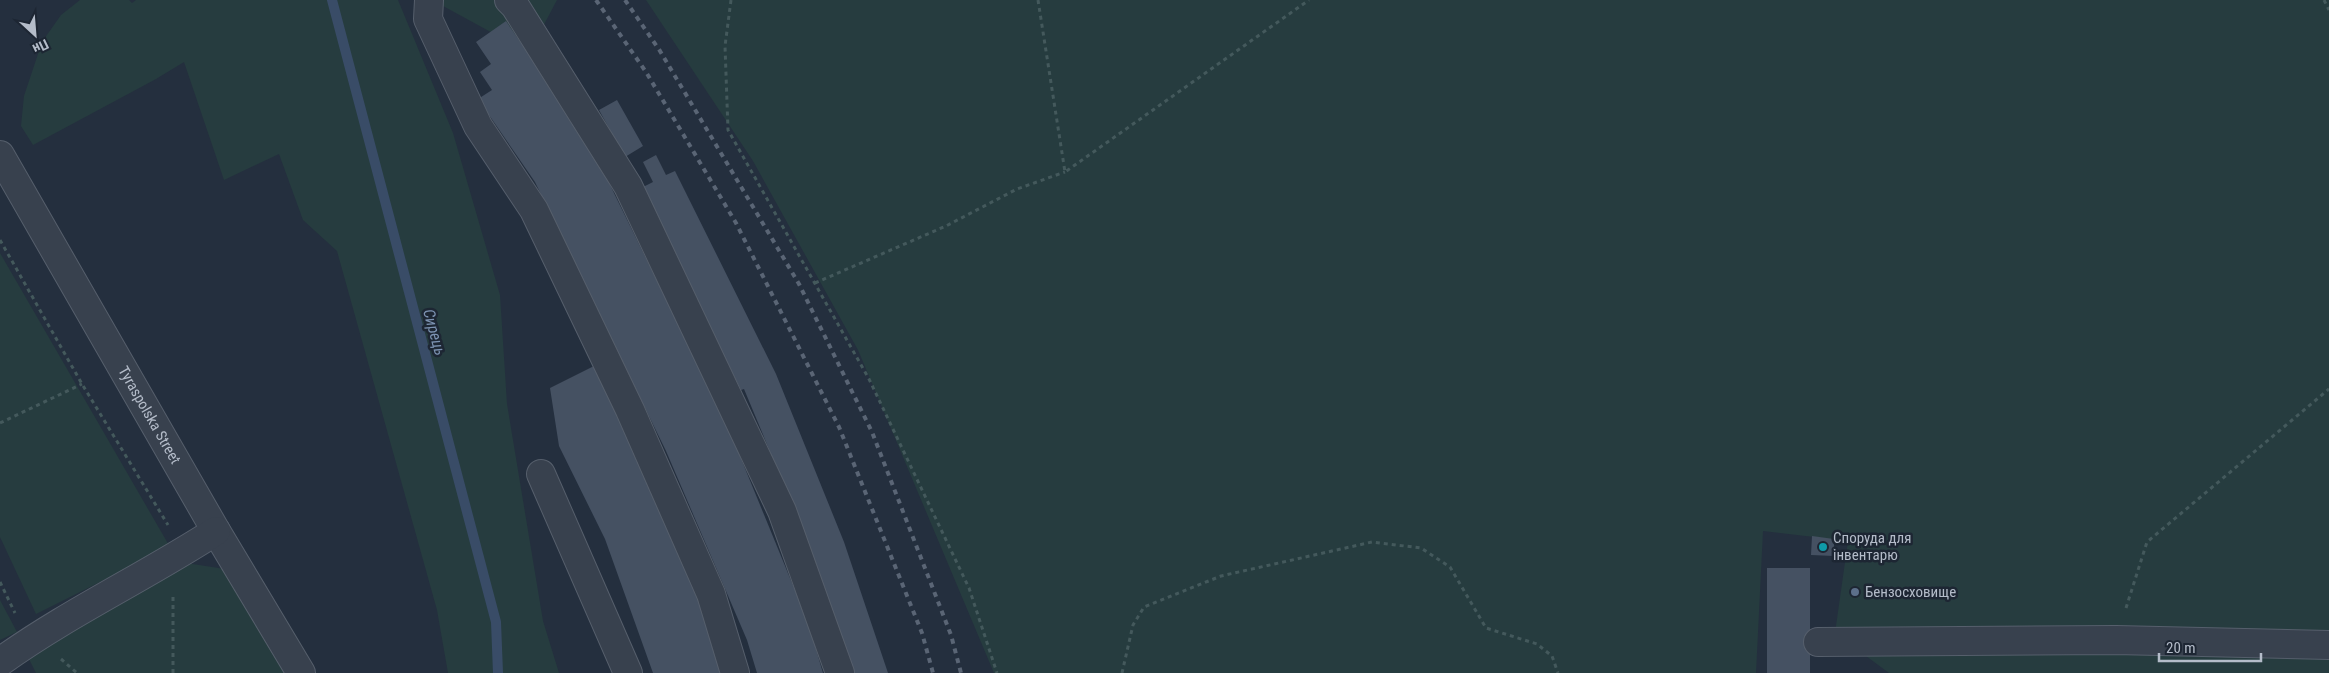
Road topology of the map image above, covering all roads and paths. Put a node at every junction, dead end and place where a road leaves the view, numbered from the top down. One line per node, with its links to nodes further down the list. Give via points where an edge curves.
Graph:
1 (429, 0): 27 (street, via 428,18 478,126 534,210 630,410 711,594)
2 (508, 0): 28 (street, via 553,64 628,186 782,511)
3 (731, 0): 11 (path, via 725,46 728,130)
4 (1038, 0): 9 (path)
5 (1309, 0): 9 (path)
6 (2324, 0): 7 (path)
7 (2329, 10)
8 (0, 155): 16 (street, Tyraspolska Street)
9 (1065, 172): 11 (path, via 1018,189 946,226)
10 (0, 240): 12 (path)
11 (815, 282): 29 (path, via 869,379 961,570)
12 (82, 384): 14 (path); 17 (path)
13 (2329, 389): 18 (path, via 2147,542)
14 (0, 423)
15 (541, 474): 26 (street)
16 (216, 532): 17 (street); 25 (street, Tyraspolska Street)
17 (184, 552): 22 (street, via 28,642); 24 (path, via 186,563 173,571)
18 (2116, 640): 19 (street); 20 (street)
19 (1818, 642)
20 (2329, 645)
21 (57, 657): 23 (path)
22 (0, 662)
23 (77, 673)
24 (173, 673)
25 (301, 673)
26 (628, 673)
27 (736, 673)
28 (840, 673)
29 (997, 673)
30 (1122, 673): 31 (path, via 1133,626 1144,607 1221,576 1372,542 1421,548 1450,567 1486,628 1537,644 1552,656)
31 (1558, 673)

